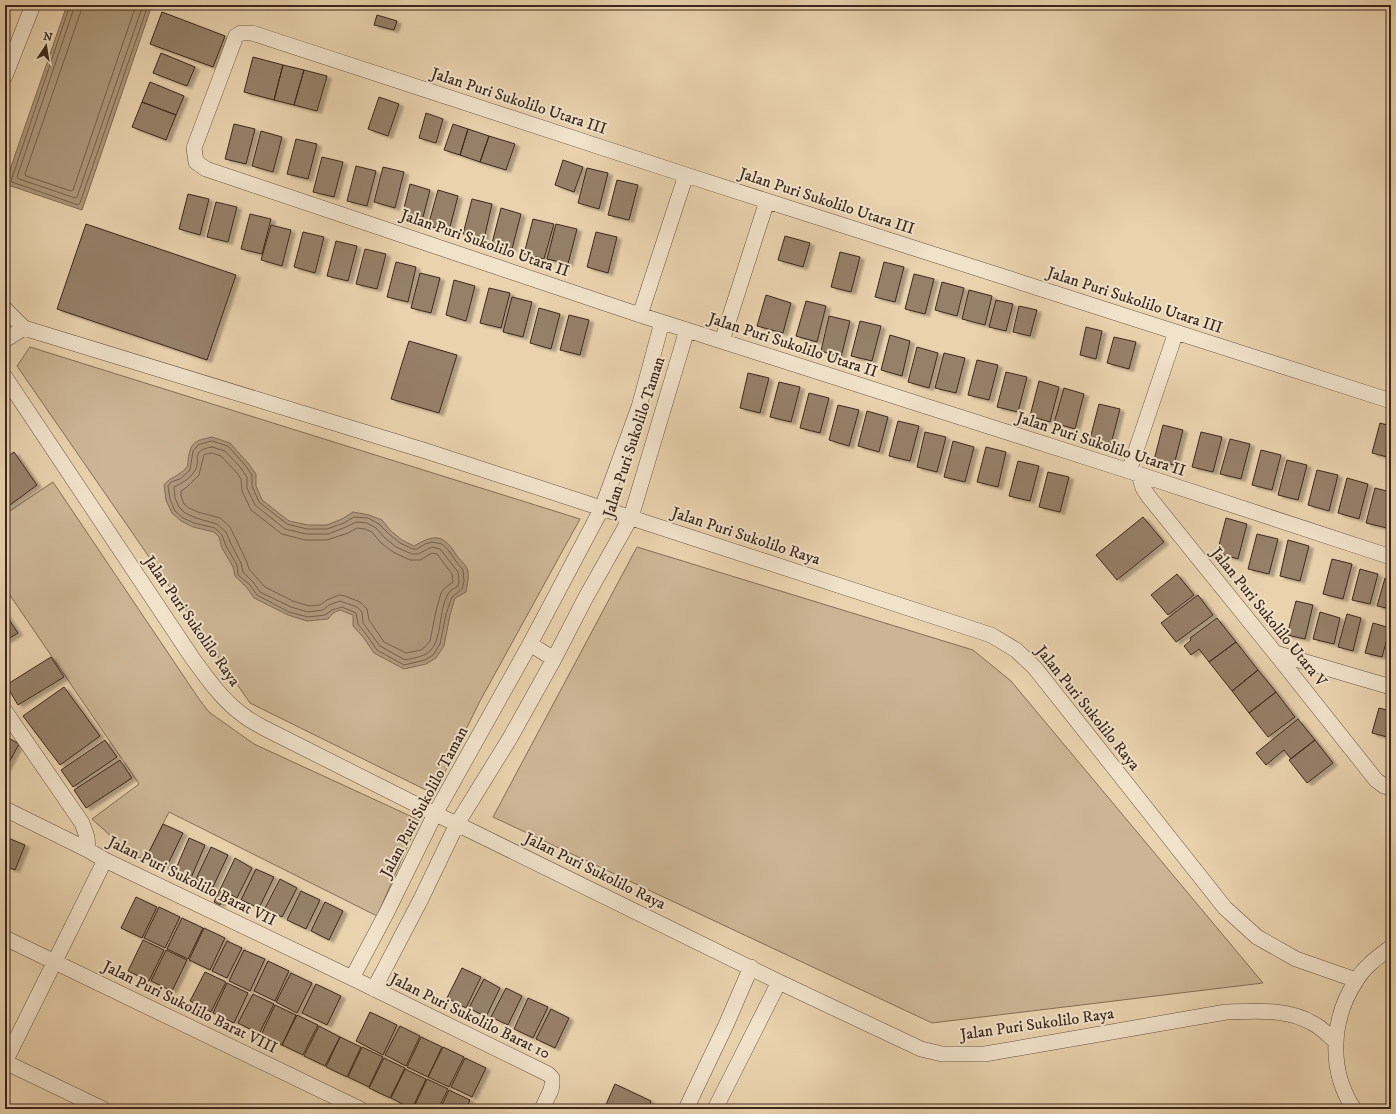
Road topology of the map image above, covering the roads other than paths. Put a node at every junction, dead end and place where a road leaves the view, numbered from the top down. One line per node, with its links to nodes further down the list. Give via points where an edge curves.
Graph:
1 (33, 5): 2 (street)
2 (6, 68)
3 (194, 152): 4 (street, Jalan Puri Sukolilo Utara III, via 236,36 240,33 252,33); 7 (street, Jalan Puri Sukolilo Utara II, via 196,162 206,169)
4 (686, 175): 5 (street, Jalan Puri Sukolilo Utara III); 7 (street)
5 (767, 201): 11 (street, Jalan Puri Sukolilo Utara III); 13 (street)
6 (5, 309): 9 (street, Jalan Puri Sukolilo Raya)
7 (640, 315): 8 (street, Jalan Puri Sukolilo Utara II)
8 (662, 322): 10 (street, Jalan Puri Sukolilo Utara II); 16 (street, Jalan Puri Sukolilo Taman)
9 (24, 328): 12 (street); 19 (street, Jalan Puri Sukolilo Raya, via 426,451)
10 (687, 330): 13 (street, Jalan Puri Sukolilo Utara II); 17 (street, Jalan Puri Sukolilo Taman)
11 (1176, 332): 15 (street, Jalan Puri Sukolilo Utara III); 18 (street)
12 (5, 340)
13 (722, 341): 18 (street, Jalan Puri Sukolilo Utara II)
14 (5, 377): 29 (street, Jalan Puri Sukolilo Raya, via 193,659 226,701 264,728)
15 (1391, 401)
16 (632, 424): 17 (street); 19 (street, Jalan Puri Sukolilo Taman)
17 (656, 432): 20 (street, Jalan Puri Sukolilo Taman)
18 (1134, 473): 21 (street, Jalan Puri Sukolilo Utara II); 23 (street, Jalan Puri Sukolilo Utara V, via 1149,497)
19 (602, 508): 20 (street, Jalan Puri Sukolilo Raya); 22 (street, Jalan Puri Sukolilo Taman)
20 (631, 517): 24 (street, Jalan Puri Sukolilo Taman); 39 (street, Jalan Puri Sukolilo Raya, via 991,635 1008,644 1036,668 1225,908 1258,937 1296,959)
21 (1391, 557)
22 (530, 644): 24 (street); 29 (street, Jalan Puri Sukolilo Taman)
23 (1276, 653): 25 (street); 27 (street, Jalan Puri Sukolilo Utara V, via 1376,780)
24 (554, 659): 30 (street, Jalan Puri Sukolilo Taman, via 510,738)
25 (1391, 687)
26 (5, 711): 31 (street, via 82,823)
27 (1391, 788)
28 (5, 809): 31 (street, Jalan Puri Sukolilo Barat VII)
29 (435, 814): 30 (street, Jalan Puri Sukolilo Raya); 33 (street, Jalan Puri Sukolilo Taman)
30 (457, 824): 34 (street, Jalan Puri Sukolilo Taman); 38 (street, Jalan Puri Sukolilo Raya)
31 (88, 850): 32 (street, Jalan Puri Sukolilo Barat VII)
32 (105, 860): 37 (street); 41 (street, Jalan Puri Sukolilo Barat VII)
33 (399, 887): 34 (street); 41 (street, Jalan Puri Sukolilo Taman)
34 (420, 899): 41 (street, Jalan Puri Sukolilo Taman)
35 (5, 938): 37 (street, Jalan Puri Sukolilo Barat VIII)
36 (1391, 947): 39 (street, via 1374,960)
37 (55, 962): 44 (street); 47 (street, Jalan Puri Sukolilo Barat VIII)
38 (751, 967): 40 (street, Jalan Puri Sukolilo Raya); 43 (street)
39 (1356, 980): 42 (street, via 1338,1020)
40 (779, 982): 42 (street, Jalan Puri Sukolilo Raya, via 921,1049 942,1054 985,1054 1226,1012 1262,1010 1295,1015 1314,1023); 45 (street)
41 (363, 984): 48 (street, Jalan Puri Sukolilo Barat 10, via 550,1076 553,1081)
42 (1336, 1042): 51 (street, via 1342,1084)
43 (714, 1052): 45 (street); 49 (street)
44 (5, 1062): 46 (street)
45 (737, 1063): 50 (street)
46 (103, 1109)
47 (360, 1109)
48 (542, 1109)
49 (686, 1109)
50 (715, 1109)
51 (1354, 1109)

